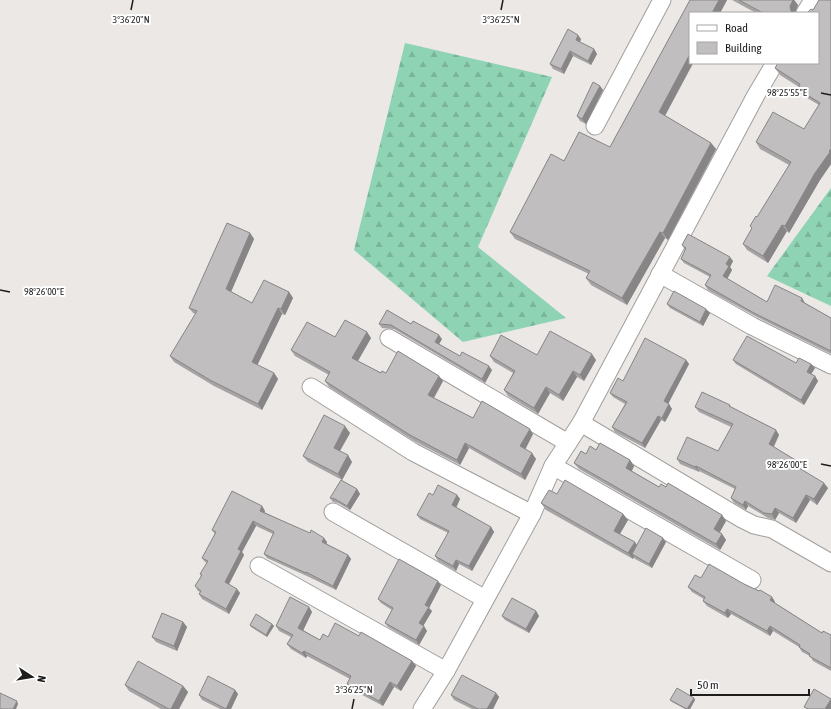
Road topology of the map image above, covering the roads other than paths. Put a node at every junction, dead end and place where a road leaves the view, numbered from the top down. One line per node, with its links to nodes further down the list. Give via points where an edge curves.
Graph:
1 (662, 0): 5 (street)
2 (813, 0): 3 (street)
3 (806, 12)
4 (775, 64): 6 (street, via 756,95)
5 (595, 126)
6 (660, 274): 8 (street, via 752,326); 10 (street)
7 (389, 338): 11 (street)
8 (831, 365)
9 (310, 387): 14 (street, via 413,452)
10 (581, 423): 11 (street); 15 (street, via 742,519 772,529)
11 (568, 443): 12 (street)
12 (553, 466): 14 (street); 17 (street)
13 (333, 512): 18 (street)
14 (532, 514): 18 (street)
15 (831, 563)
16 (259, 566): 19 (street)
17 (752, 580)
18 (485, 599): 19 (street)
19 (446, 671): 20 (street)
20 (422, 709)

